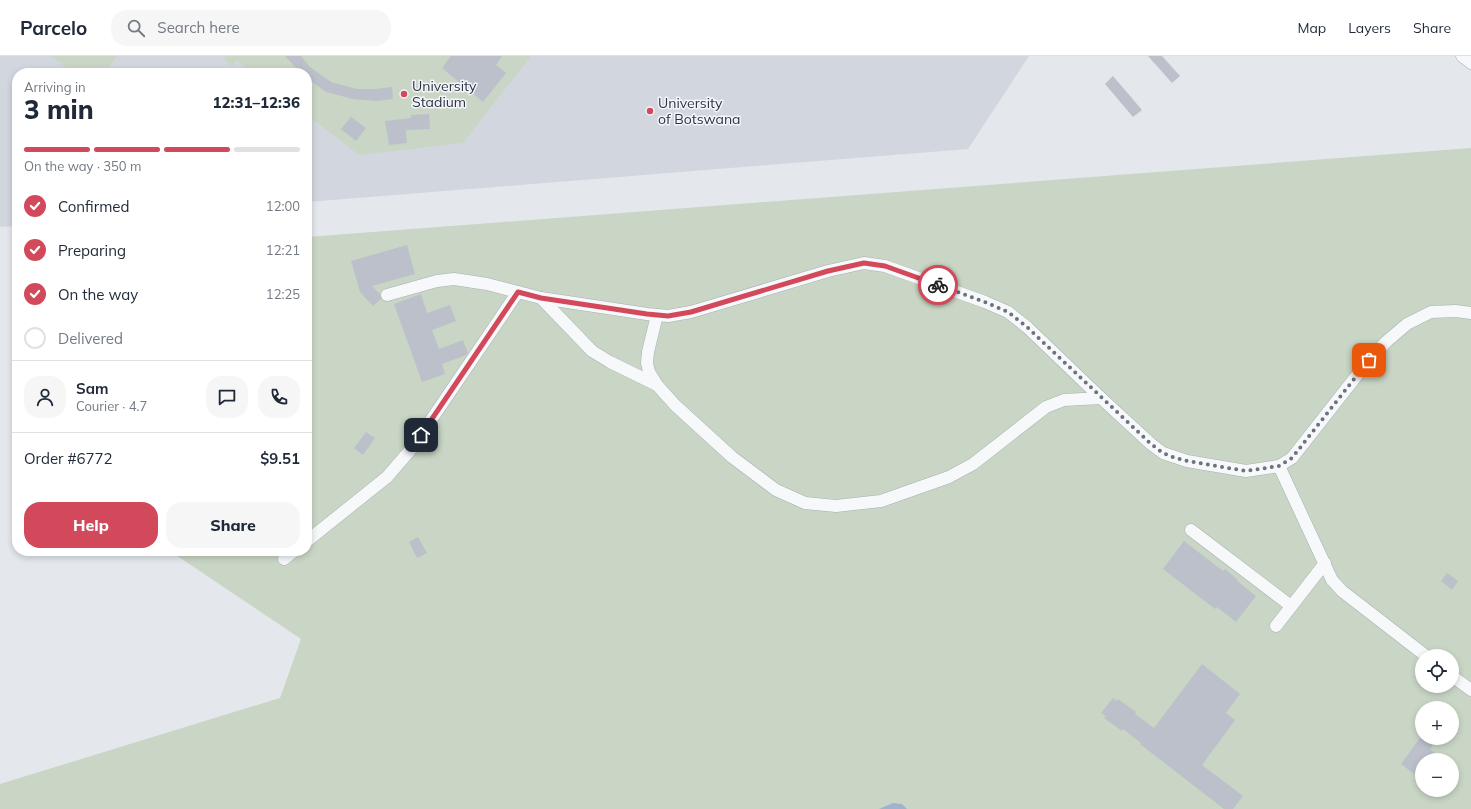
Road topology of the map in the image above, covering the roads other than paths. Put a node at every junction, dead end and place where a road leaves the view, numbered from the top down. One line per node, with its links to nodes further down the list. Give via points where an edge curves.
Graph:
1 (1462, 56): 2 (street)
2 (1471, 63)
3 (518, 292): 4 (street, via 454,279 437,281); 5 (street); 12 (street, via 412,448 386,477)
4 (387, 295)
5 (541, 298): 7 (street); 8 (street, via 592,351)
6 (1471, 313): 10 (street, via 1431,312 1408,324 1369,360 1292,458)
7 (657, 315): 8 (street, via 647,362 649,372); 9 (street, via 691,312 828,271 864,263 885,266 1008,312)
8 (657, 385): 9 (street, via 732,457 776,490 805,503 836,506 881,501 949,477 973,464 1046,407 1064,400)
9 (1101, 398): 10 (street, via 1151,444 1173,457 1246,471)
10 (1279, 466): 15 (street)
11 (1191, 530): 16 (street)
12 (312, 537)
13 (288, 556): 14 (street)
14 (284, 559)
15 (1325, 563): 16 (street); 18 (street, via 1332,580 1342,591)
16 (1291, 606): 17 (street)
17 (1276, 626)
18 (1417, 649)
19 (1459, 681): 20 (street)
20 (1471, 690)

